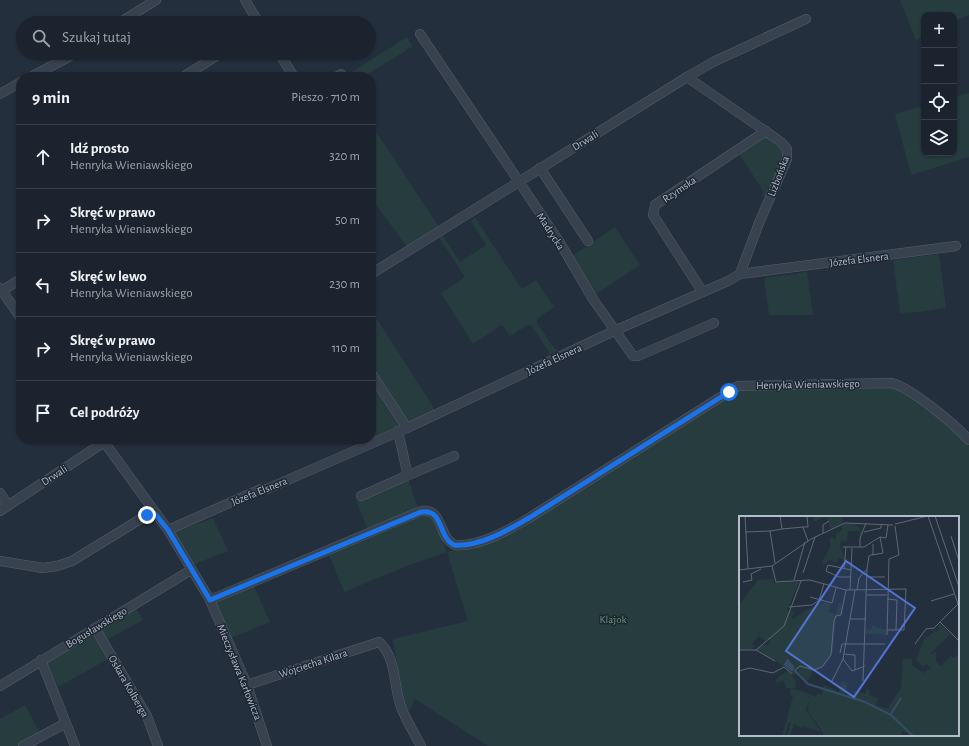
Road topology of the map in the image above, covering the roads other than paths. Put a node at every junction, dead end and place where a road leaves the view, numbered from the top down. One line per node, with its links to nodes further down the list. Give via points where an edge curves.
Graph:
1 (156, 0): 3 (street)
2 (245, 0): 4 (street)
3 (130, 16)
4 (255, 16)
5 (806, 18): 13 (street, Drwali)
6 (420, 34): 18 (street, Madrycka)
7 (63, 60): 10 (street)
8 (210, 60): 11 (street)
9 (283, 60): 12 (street)
10 (40, 72)
11 (191, 72)
12 (291, 72)
13 (687, 77): 16 (street, Lizbońska); 17 (street, Drwali)
14 (16, 85): 15 (street)
15 (0, 94)
16 (766, 131): 22 (street, Lizbońska, via 784,144 788,156); 25 (street, Rzymska, via 655,205 653,215)
17 (540, 168): 18 (street, Drwali); 19 (street)
18 (518, 182): 21 (street, Drwali); 28 (street, Madrycka, via 560,243)
19 (588, 241)
20 (956, 246): 22 (street, Józefa Elsnera)
21 (376, 271)
22 (740, 274): 25 (street, Józefa Elsnera)
23 (16, 282): 24 (street)
24 (1, 290): 26 (street)
25 (702, 291): 28 (street, Józefa Elsnera)
26 (16, 311)
27 (714, 323): 28 (street, Madrycka, via 635,357)
28 (614, 331): 30 (street, Józefa Elsnera)
29 (376, 382): 30 (street)
30 (403, 429): 32 (street, Józefa Elsnera); 37 (street, via 407,472)
31 (969, 440): 46 (street, Henryka Wieniawskiego, via 925,403 892,383 738,386 503,533 476,542 454,545 447,540 436,516 432,512 421,512)
32 (376, 441)
33 (99, 444): 40 (street, Drwali)
34 (108, 444): 42 (street)
35 (369, 444): 43 (street, Józefa Elsnera)
36 (454, 456): 37 (street)
37 (404, 477): 39 (street)
38 (0, 493): 40 (street)
39 (361, 496)
40 (8, 505): 41 (street, Drwali)
41 (0, 511)
42 (156, 515): 43 (street); 44 (street, via 147,515 72,560 57,566 44,568)
43 (168, 530): 45 (street)
44 (0, 562)
45 (191, 570): 46 (street); 47 (street, Bogusławskiego)
46 (210, 600): 49 (street, Mieczysława Karłowicza)
47 (95, 628): 48 (street, Bogusławskiego); 54 (street, Oskara Kolberga, via 147,716)
48 (41, 660): 50 (street, Bogusławskiego); 51 (street)
49 (247, 685): 55 (street, Mieczysława Karłowicza); 56 (street, Wojciecha Kilara, via 379,642 387,650 400,706)
50 (0, 686)
51 (66, 723): 52 (street); 53 (street)
52 (23, 746)
53 (75, 746)
54 (158, 746)
55 (267, 746)
56 (421, 746)

